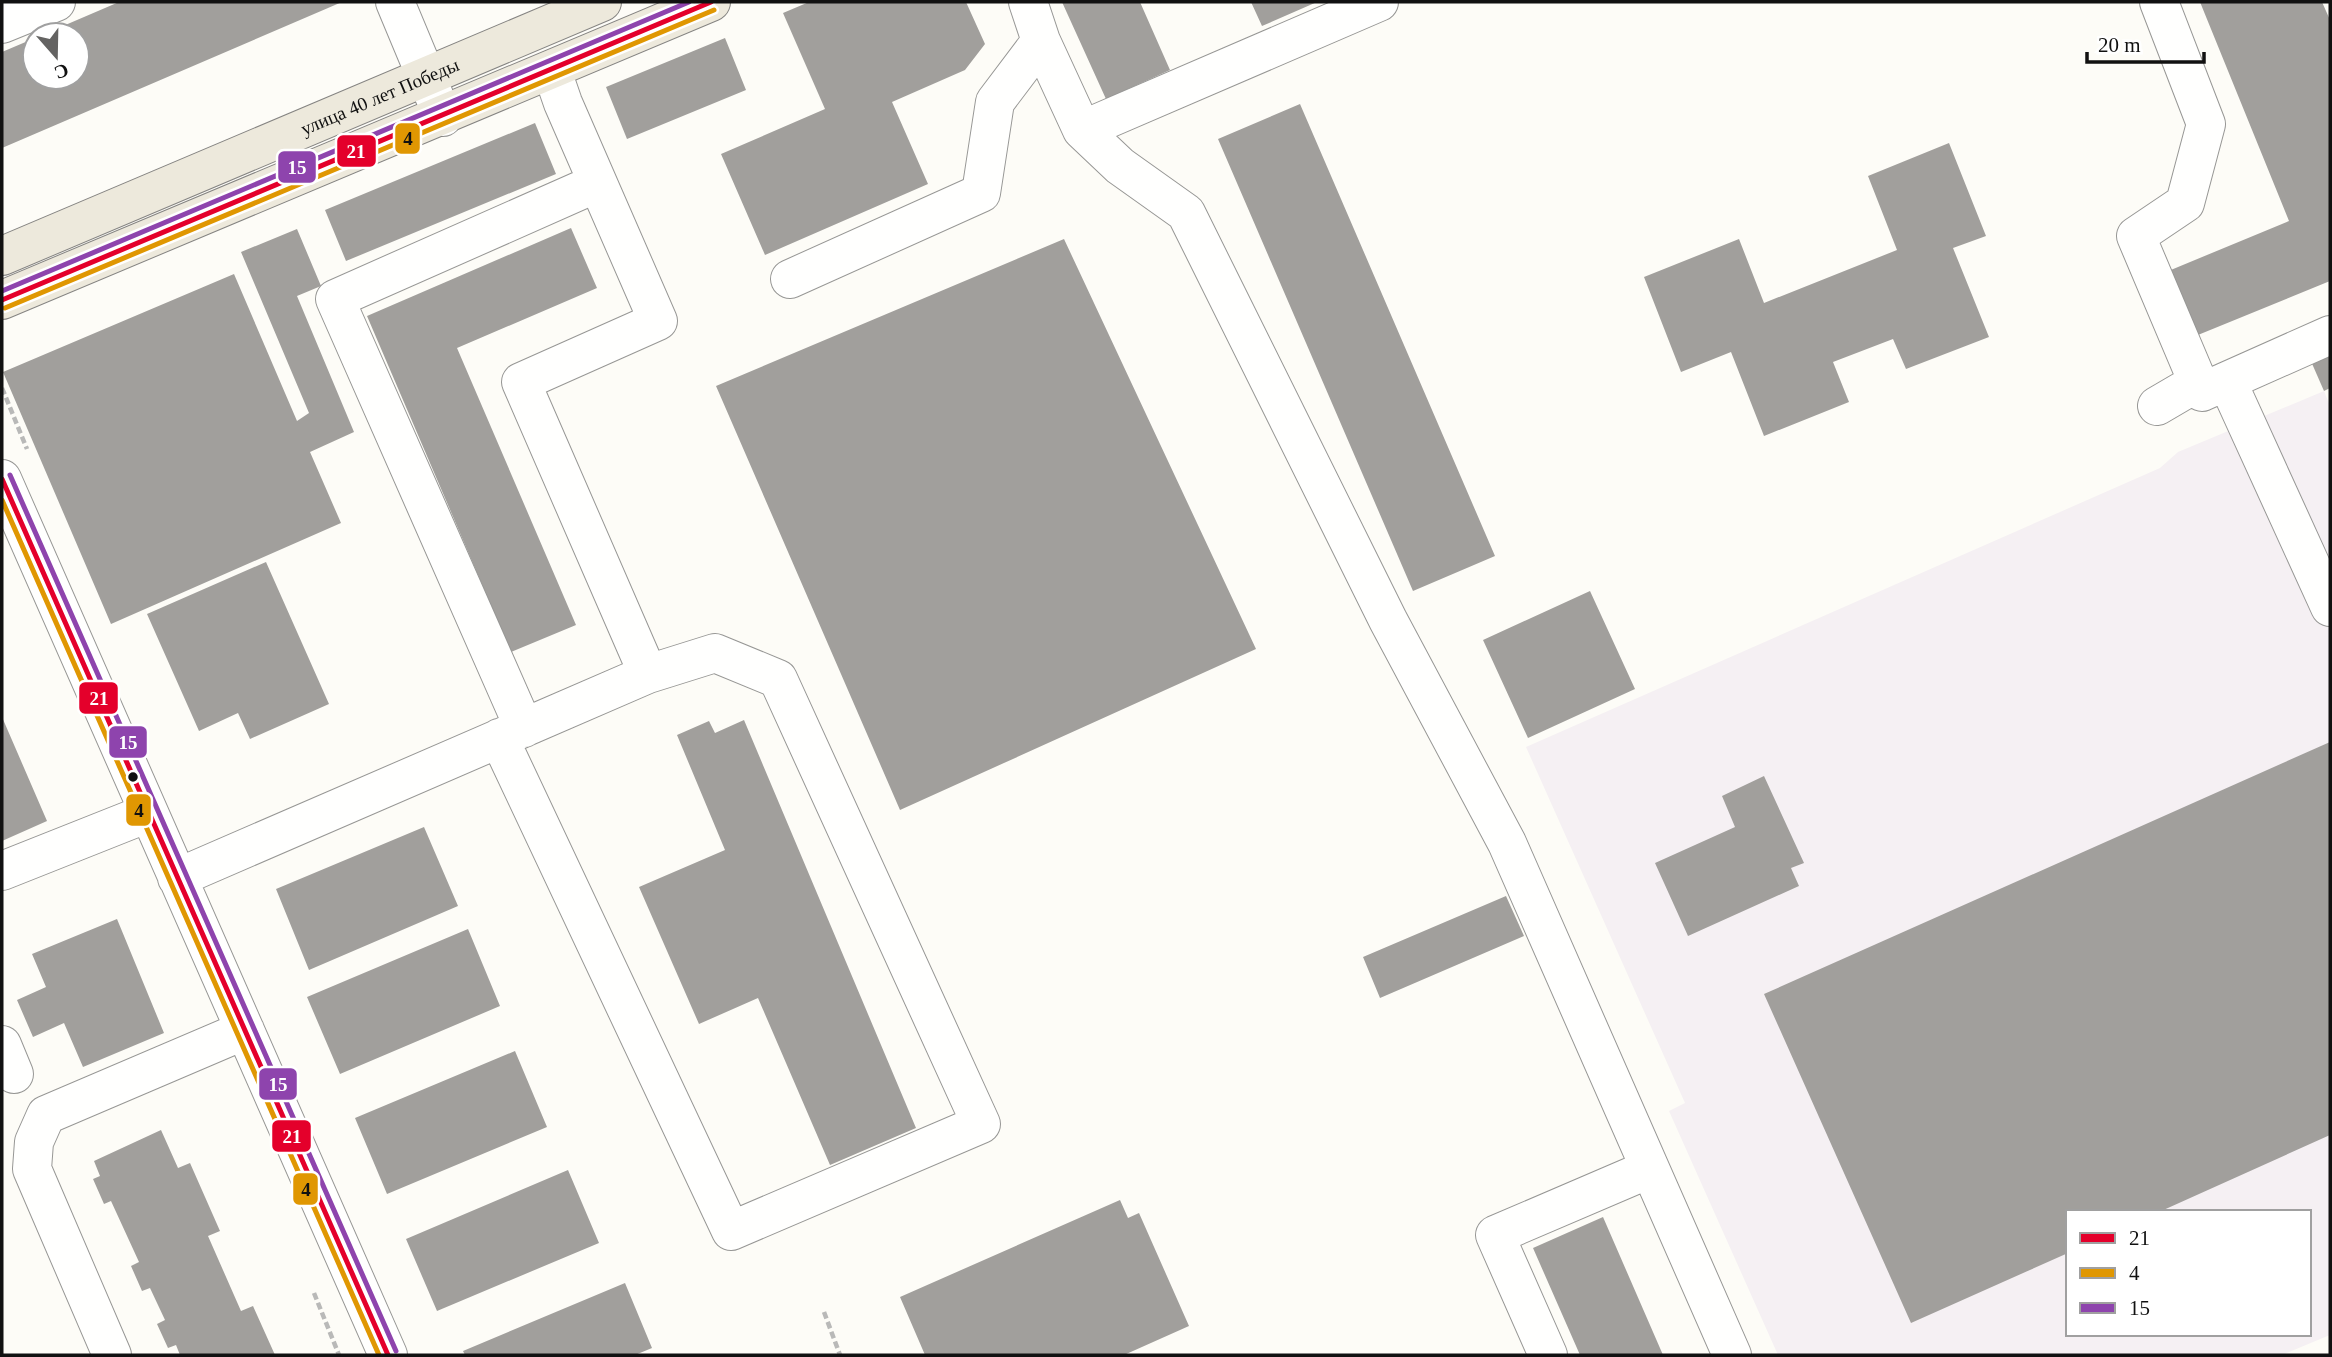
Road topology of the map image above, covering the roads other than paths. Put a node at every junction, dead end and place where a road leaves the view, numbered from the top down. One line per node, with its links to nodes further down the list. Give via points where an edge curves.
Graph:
1 (56, 2): 8 (street)
2 (395, 2): 11 (street)
3 (602, 2): 11 (main road, улица 40 лет Победы)
4 (711, 2): 10 (main road)
5 (1028, 2): 9 (street)
6 (1379, 2): 13 (street)
7 (2159, 2): 19 (street, via 2206,124 2185,203 2136,236)
8 (2, 24)
9 (1041, 41): 13 (street); 16 (street, via 995,102 981,193)
10 (552, 71): 12 (main road); 14 (street)
11 (427, 78): 12 (street); 15 (main road, улица 40 лет Победы)
12 (443, 117): 17 (main road)
13 (1082, 130): 29 (street, via 1120,166 1186,213 1388,620 1507,843)
14 (597, 183): 23 (street, via 658,321 521,382); 24 (street, via 335,299)
15 (2, 256)
16 (790, 279)
17 (2, 300)
18 (2330, 335): 19 (street)
19 (2212, 382): 20 (street); 22 (street)
20 (2157, 406)
21 (2, 479): 25 (street)
22 (2330, 607)
23 (648, 674): 24 (street); 24 (street, via 715,653 778,679 981,1124 731,1231)
24 (511, 733): 27 (street)
25 (148, 813): 26 (street); 27 (street)
26 (2, 871)
27 (177, 878): 28 (street)
28 (244, 1030): 30 (street, via 46,1115 34,1142 32,1169); 31 (street)
29 (1649, 1170): 32 (street, via 1495,1235); 33 (street)
30 (112, 1355)
31 (388, 1355)
32 (1548, 1355)
33 (1732, 1355)

